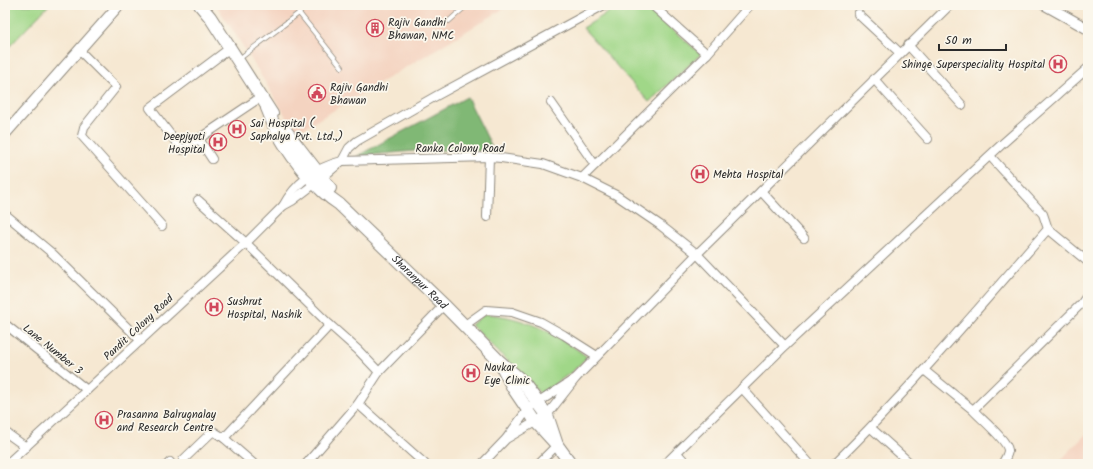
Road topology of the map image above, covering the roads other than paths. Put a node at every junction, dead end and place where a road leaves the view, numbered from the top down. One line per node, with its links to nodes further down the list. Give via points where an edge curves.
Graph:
1 (119, 5): 18 (street)
2 (200, 5): 13 (main road, Sharanpur Road)
3 (205, 5): 13 (main road, Sharanpur Road)
4 (300, 5): 11 (lane)
5 (467, 5): 14 (lane)
6 (604, 5): 34 (street, via 357,141 349,148)
7 (652, 5): 19 (street)
8 (750, 5): 19 (street)
9 (950, 5): 16 (street)
10 (1045, 5): 15 (street)
11 (299, 13): 21 (lane); 22 (lane)
12 (858, 14): 20 (street)
13 (210, 17): 17 (main road, Sharanpur Road)
14 (449, 21)
15 (1088, 29)
16 (908, 45): 20 (street); 27 (street)
17 (230, 48): 21 (main road, Sharanpur Road); 29 (street, via 150,108 182,150)
18 (79, 50): 28 (street); 42 (street, via 116,87 84,127 82,136)
19 (707, 54): 35 (street)
20 (900, 54): 24 (street)
21 (237, 60): 25 (main road, Sharanpur Road)
22 (342, 67)
23 (1088, 68): 31 (street)
24 (874, 79): 30 (street); 38 (street)
25 (261, 97): 29 (street); 36 (main road, Sharanpur Road, via 279,136 302,169)
26 (551, 102): 35 (street)
27 (962, 105)
28 (5, 134)
29 (199, 139): 33 (street)
30 (928, 139)
31 (990, 156): 43 (street, via 1043,214); 55 (street)
32 (489, 157): 34 (street, Ranka Colony Road); 37 (street, Ranka Colony Road, via 543,164); 41 (street)
33 (212, 159)
34 (342, 161): 36 (street, Ranka Colony Road, via 331,163)
35 (595, 165): 37 (street)
36 (315, 177): 45 (street, Pandit Colony Road); 49 (main road, Sharanpur Road, via 328,196)
37 (582, 178): 46 (street, Ranka Colony Road, via 616,195)
38 (761, 191): 44 (street); 46 (street)
39 (198, 200): 45 (street)
40 (5, 214): 54 (street, via 53,254)
41 (487, 217)
42 (162, 226)
43 (1048, 229): 47 (street); 58 (street)
44 (804, 238)
45 (246, 243): 52 (street); 54 (street, Pandit Colony Road)
46 (697, 254): 55 (street, Ranka Colony Road); 56 (street)
47 (1088, 262)
48 (1088, 294): 50 (street)
49 (444, 305): 53 (main road, Sharanpur Road); 59 (street)
50 (1085, 305): 66 (street)
51 (5, 324): 62 (street, Lane Number 3)
52 (330, 325): 59 (street); 71 (street)
53 (465, 325): 56 (street, via 486,310 512,312 541,322); 57 (main road, Sharanpur Road)
54 (141, 341): 62 (street, Pandit Colony Road)
55 (785, 346): 61 (street)
56 (597, 356): 60 (street)
57 (498, 360): 63 (main road, Sharanpur Road, via 522,381); 65 (main road, Sharanpur Road)
58 (924, 370): 66 (street); 69 (street)
59 (379, 372): 64 (street)
60 (576, 378): 63 (street); 67 (street)
61 (742, 388): 75 (street); 86 (street)
62 (87, 390): 74 (street, Pandit Colony Road)
63 (538, 402): 65 (street); 67 (main road, Sharanpur Road)
64 (358, 404): 79 (street); 80 (street)
65 (528, 409): 68 (main road, Sharanpur Road); 72 (street)
66 (973, 410): 89 (street, via 1004,440 1008,448 1007,457)
67 (548, 415): 68 (street); 73 (main road, Sharanpur Road)
68 (536, 422): 72 (street); 73 (main road, Sharanpur Road)
69 (871, 428): 87 (street); 88 (street)
70 (5, 432): 74 (street)
71 (224, 438): 76 (street, via 213,431); 78 (street)
72 (506, 439): 81 (street)
73 (557, 445): 82 (street); 83 (main road, Sharanpur Road)
74 (26, 447): 77 (street, Pandit Colony Road)
75 (677, 453): 84 (street); 85 (street)
76 (184, 460)
77 (7, 464)
78 (254, 464)
79 (306, 464)
80 (425, 464)
81 (482, 464)
82 (538, 464)
83 (571, 464)
84 (665, 464)
85 (687, 464)
86 (810, 464)
87 (834, 464)
88 (911, 464)
89 (1002, 464)

